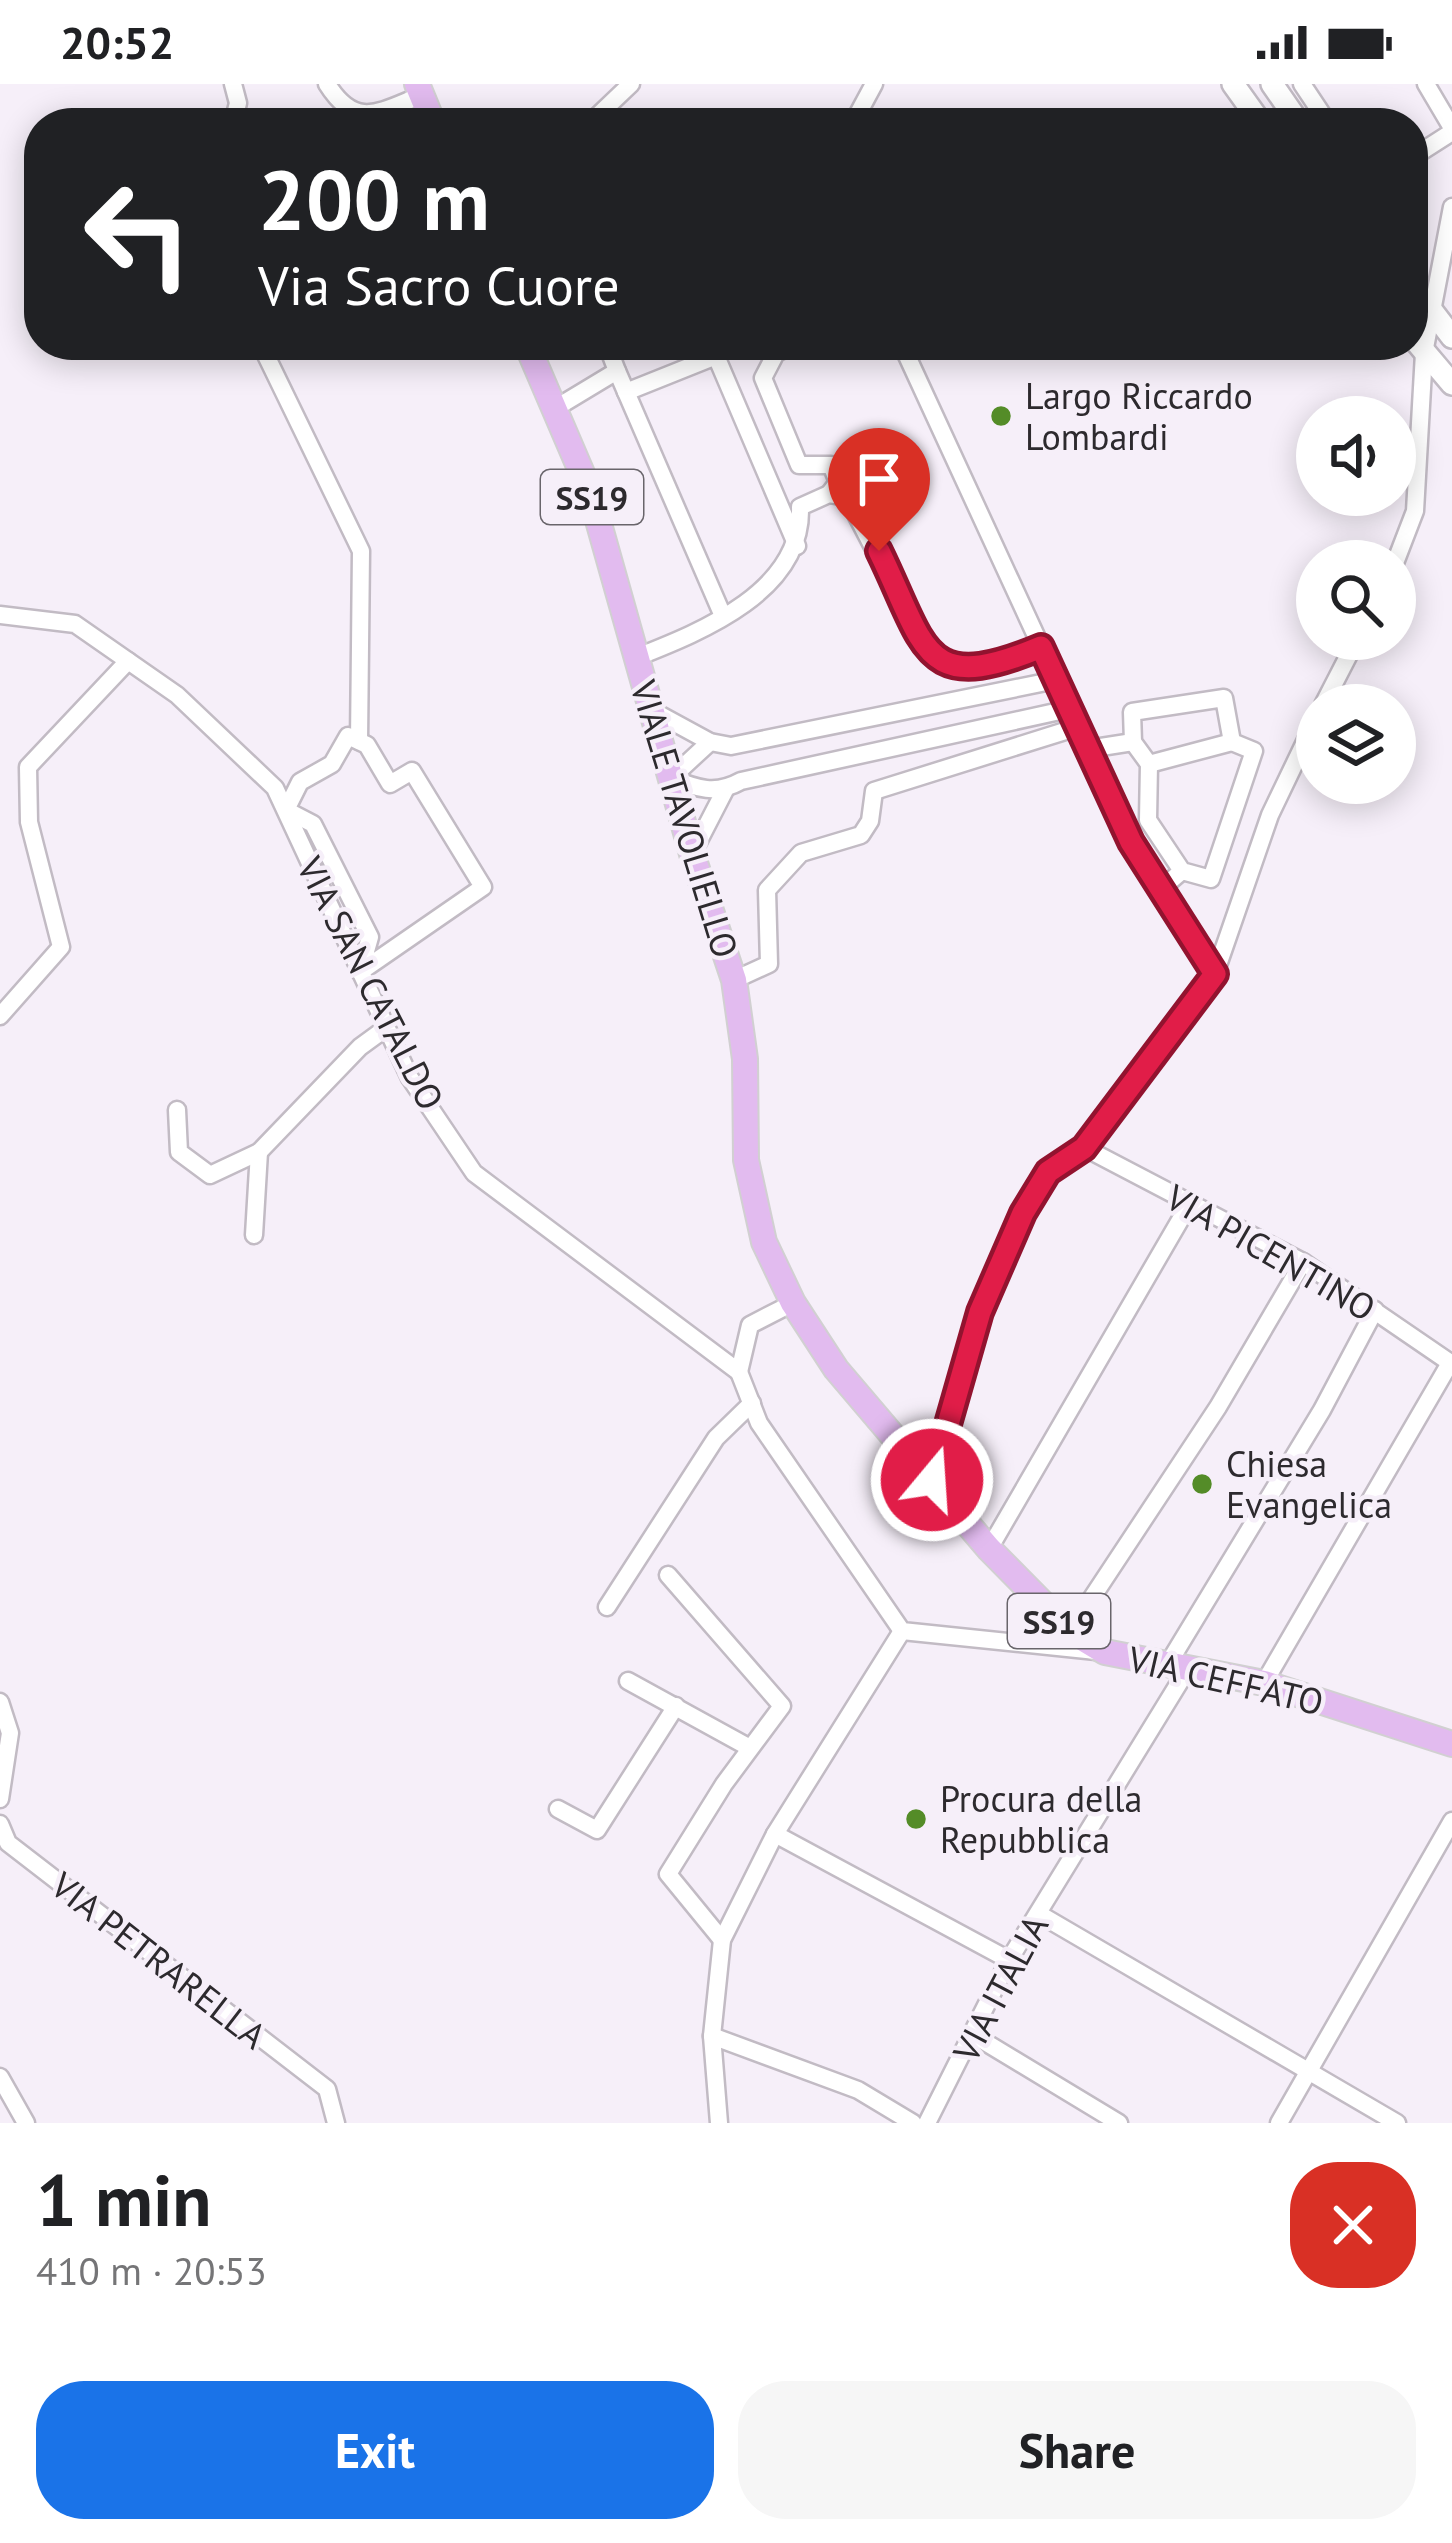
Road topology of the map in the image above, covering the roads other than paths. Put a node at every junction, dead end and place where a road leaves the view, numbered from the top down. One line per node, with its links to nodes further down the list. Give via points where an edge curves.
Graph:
1 (327, 84): 5 (street)
2 (631, 84): 7 (street)
3 (1426, 84): 8 (street)
4 (419, 89): 6 (street)
5 (346, 108)
6 (379, 108)
7 (606, 108)
8 (1452, 130)
9 (1452, 207): 11 (street)
10 (1428, 307): 11 (street)
11 (1432, 312): 12 (street); 13 (street)
12 (1428, 322)
13 (1452, 337)
14 (1428, 356): 24 (street)
15 (269, 360): 39 (street, via 362,551)
16 (533, 360): 26 (main road, VIALE TAVOLIELLO / SS19)
17 (613, 360): 23 (street)
18 (706, 360): 25 (street)
19 (718, 360): 29 (street)
20 (772, 360): 27 (street, via 763,378 800,465 831,465 838,482)
21 (909, 360): 32 (street)
22 (1419, 360): 28 (street, via 1415,512)
23 (617, 371): 25 (street); 26 (street)
24 (1452, 384)
25 (626, 392): 31 (street)
26 (554, 409): 33 (main road, VIALE TAVOLIELLO / SS19, via 590,492)
27 (829, 494): 29 (street, via 800,507); 32 (street, via 847,497 931,657 956,670 994,666)
28 (1404, 540)
29 (797, 546): 31 (street, via 770,584)
30 (0, 615): 34 (street, VIA SAN CATALDO, via 75,624)
31 (723, 616): 33 (street)
32 (1041, 647): 35 (street)
33 (637, 656): 37 (main road, VIALE TAVOLIELLO / SS19)
34 (128, 661): 48 (street, VIA SAN CATALDO, via 177,695 275,788); 55 (street, via 28,767 29,822 62,947)
35 (1057, 680): 36 (street); 40 (street, via 731,746)
36 (1069, 709): 38 (street); 47 (street)
37 (653, 711): 40 (street); 46 (main road, VIALE TAVOLIELLO / SS19)
38 (1078, 727): 43 (street); 54 (street, via 874,791 861,836 801,853 767,890 769,964)
39 (358, 741): 48 (street, via 349,736 332,764 300,782); 52 (street, via 390,784 412,770 482,886)
40 (710, 742): 46 (street)
41 (1133, 742): 42 (street, via 1132,712 1224,698); 43 (street); 45 (street)
42 (1232, 742): 45 (street); 50 (street, via 1254,751 1211,879)
43 (1088, 749): 51 (street)
44 (1296, 761): 53 (street)
45 (1149, 764): 50 (street, via 1148,820)
46 (671, 778): 47 (street); 49 (main road, VIALE TAVOLIELLO / SS19)
47 (725, 790): 49 (street)
48 (286, 811): 52 (street, VIA SAN CATALDO)
49 (692, 854): 54 (main road, VIALE TAVOLIELLO / SS19)
50 (1182, 872): 51 (street)
51 (1161, 889): 53 (street)
52 (360, 972): 56 (street, VIA SAN CATALDO)
53 (1215, 974): 58 (street)
54 (734, 980): 63 (main road, VIALE TAVOLIELLO / SS19, via 746,1059 746,1160 764,1242)
55 (0, 1016)
56 (386, 1028): 59 (street); 66 (street, VIA SAN CATALDO, via 474,1173)
57 (177, 1110): 59 (street, via 179,1152 210,1175)
58 (1084, 1148): 60 (street, VIA PICENTINO); 68 (street, via 1048,1172 1010,1240 980,1312)
59 (259, 1152): 61 (street)
60 (1190, 1203): 62 (street, VIA PICENTINO); 69 (street)
61 (254, 1235)
62 (1303, 1262): 64 (street, VIA PICENTINO); 73 (street)
63 (793, 1303): 66 (street, via 749,1325); 68 (main road, VIA CEFFATO / SS19, via 836,1369)
64 (1375, 1310): 65 (street, VIA PICENTINO); 75 (street, VIA ITALIA)
65 (1451, 1364): 77 (street)
66 (740, 1372): 67 (street)
67 (752, 1403): 71 (street, via 716,1438); 72 (street)
68 (932, 1480): 69 (main road, VIA CEFFATO / SS19)
69 (989, 1549): 73 (main road, VIA CEFFATO / SS19)
70 (668, 1575): 81 (street, via 782,1706)
71 (607, 1606)
72 (902, 1631): 74 (street); 86 (street)
73 (1070, 1631): 74 (main road, VIA CEFFATO / SS19)
74 (1105, 1652): 75 (main road, VIA CEFFATO / SS19)
75 (1178, 1667): 77 (main road, VIA CEFFATO / SS19); 87 (street, VIA ITALIA)
76 (628, 1682): 79 (street)
77 (1264, 1683): 80 (main road, VIA CEFFATO / SS19)
78 (0, 1702): 82 (street, via 10,1732)
79 (676, 1706): 81 (street); 83 (street, via 597,1830)
80 (1452, 1744)
81 (750, 1748): 88 (street, via 668,1874)
82 (0, 1799)
83 (558, 1809)
84 (1452, 1821): 92 (street)
85 (0, 1824): 95 (street, VIA PETRARELLA, via 8,1843 327,2089)
86 (775, 1834): 88 (street); 89 (street)
87 (1039, 1914): 89 (street, VIA ITALIA); 92 (street)
88 (722, 1940): 90 (street)
89 (1009, 1960): 91 (street, VIA ITALIA)
90 (712, 2036): 96 (street); 97 (street, via 858,2090)
91 (975, 2036): 98 (street, VIA ITALIA); 99 (street)
92 (1310, 2072): 100 (street); 101 (street)
93 (0, 2077): 94 (street)
94 (26, 2123)
95 (336, 2123)
96 (719, 2123)
97 (913, 2123)
98 (927, 2123)
99 (1120, 2123)
100 (1279, 2123)
101 (1396, 2123)

